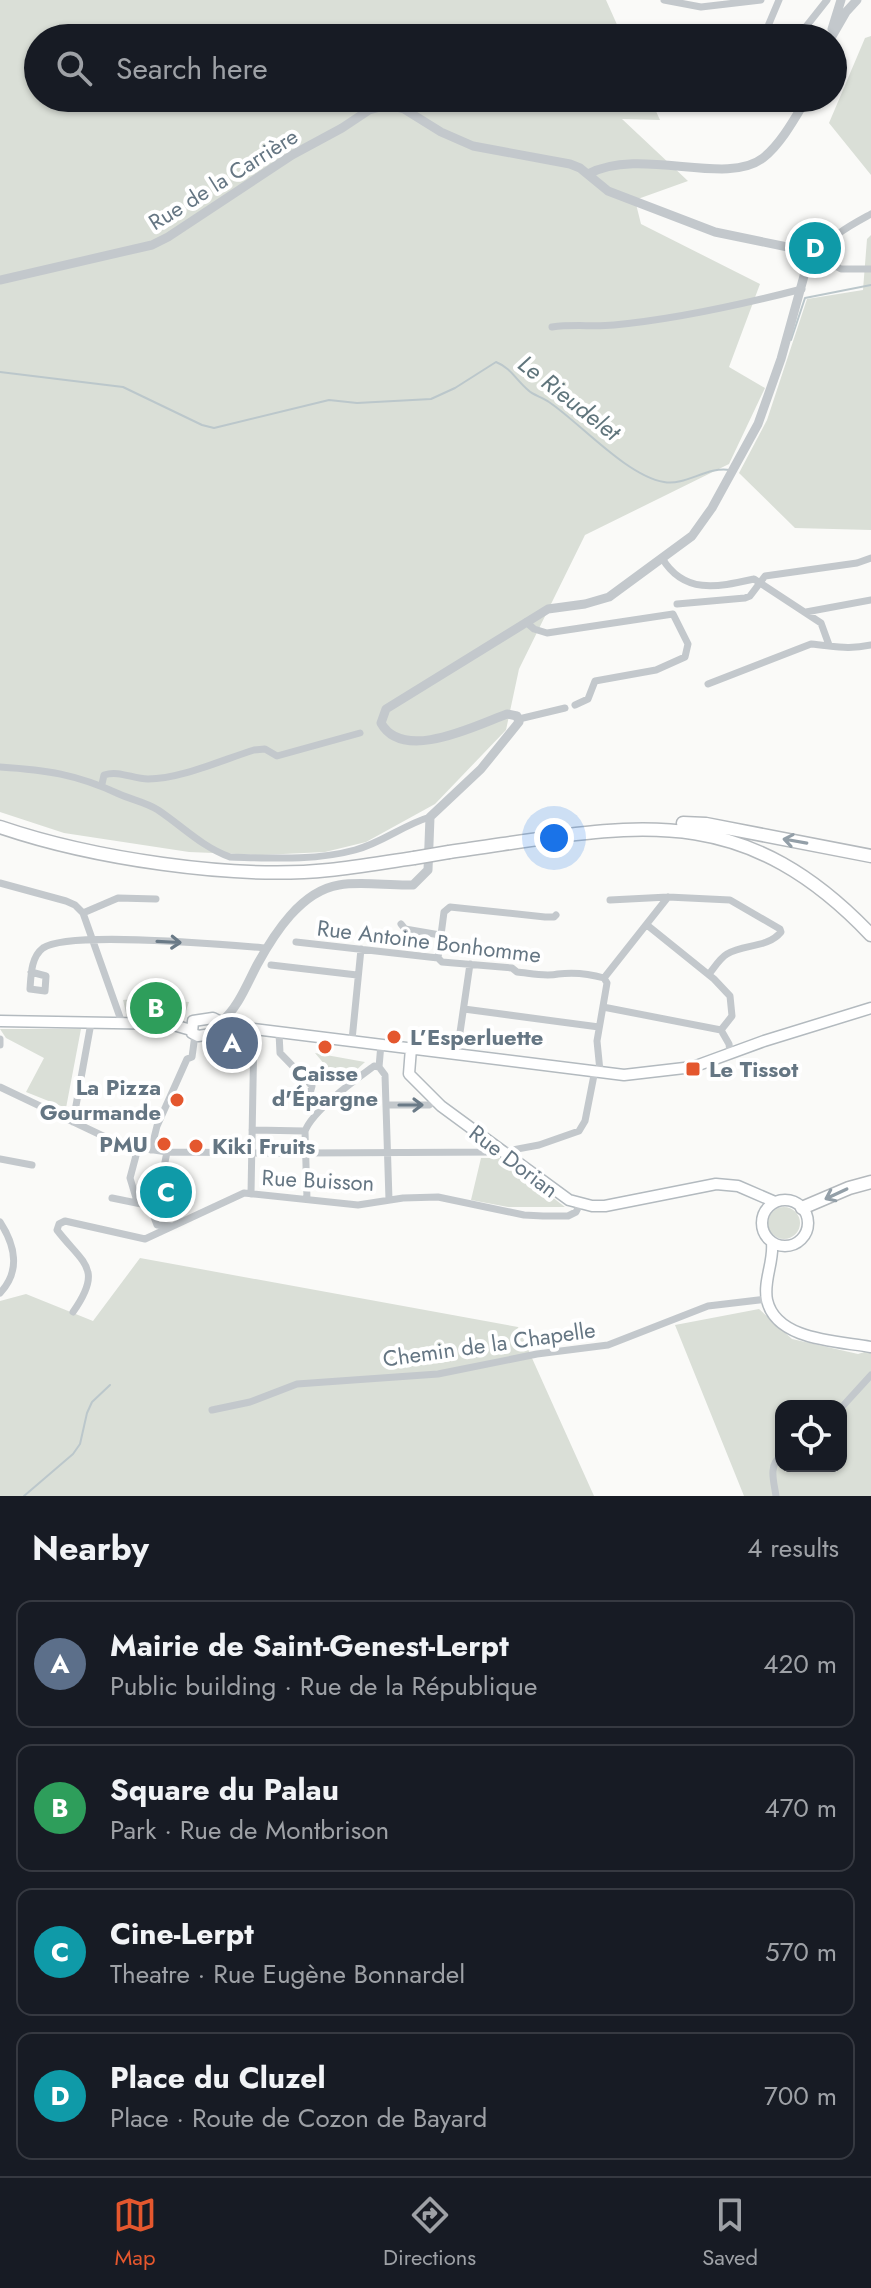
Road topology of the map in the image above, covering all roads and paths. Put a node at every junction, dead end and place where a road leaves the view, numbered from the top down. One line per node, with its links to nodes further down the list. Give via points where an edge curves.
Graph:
1 (664, 0): 2 (street, via 701,7)
2 (761, 0)
3 (779, 0): 7 (street)
4 (827, 0): 8 (street)
5 (841, 0): 9 (street)
6 (856, 0): 10 (street)
7 (769, 24)
8 (808, 24)
9 (833, 24)
10 (840, 24)
11 (370, 112): 18 (street, Rue de la Carrière, via 152,245)
12 (409, 112): 14 (street, Rue de la Carrière, via 473,146 560,160)
13 (798, 112): 14 (street, via 771,151 750,165 715,169 635,163)
14 (588, 174): 16 (street, Rue de la Carrière, via 608,191 689,223)
15 (871, 214): 16 (street, via 852,223)
16 (814, 257): 17 (street, via 841,269); 19 (street)
17 (871, 269)
18 (0, 280)
19 (802, 289): 20 (street, via 662,319); 21 (street, via 761,415 733,470 692,536)
20 (552, 327)
21 (662, 558): 23 (street, via 674,576 699,586); 27 (street, via 609,597 548,609)
22 (871, 558): 23 (street, via 765,576)
23 (760, 582): 25 (street, via 745,598); 26 (street)
24 (871, 600): 26 (street)
25 (677, 604)
26 (806, 612): 28 (street, via 821,623)
27 (526, 622): 31 (street, via 547,633 673,614 688,644 685,657 656,670 595,681 588,699); 33 (street, via 402,697 381,716 391,733 426,742 507,714)
28 (829, 645): 29 (street, via 848,650); 30 (street, via 811,644)
29 (871, 645)
30 (708, 684)
31 (575, 705)
32 (565, 708): 33 (street)
33 (519, 719): 37 (street, via 481,769)
34 (360, 733): 36 (street, via 277,756 254,750 170,776 148,779 113,772 104,775)
35 (0, 767): 36 (street, via 40,769)
36 (102, 784): 37 (street, via 150,806 230,857 324,856 354,850)
37 (430, 817): 57 (street, via 428,870 421,879 413,885 326,889 293,914)
38 (0, 821): 42 (highway, via 64,839 236,866 335,864)
39 (683, 823): 41 (highway, via 606,824); 43 (highway, one-way to 39); 52 (highway, via 740,837 791,860 829,885)
40 (0, 827): 42 (highway, via 155,862 244,872 326,871)
41 (448, 850): 42 (highway, bridge); 54 (highway, via 605,831 662,829 711,835 762,852 805,876)
42 (414, 855)
43 (871, 856)
44 (0, 883): 48 (street, via 66,901)
45 (668, 897): 47 (street); 51 (street); 63 (street, via 730,900 780,929 778,937 726,954)
46 (156, 899): 48 (street, via 118,898)
47 (610, 900)
48 (83, 913): 55 (street)
49 (556, 915): 53 (street, via 450,907)
50 (401, 924): 53 (street)
51 (647, 925): 63 (street); 65 (street)
52 (871, 925)
53 (440, 935): 59 (street)
54 (871, 935)
55 (91, 939): 57 (street, one-way to 57); 62 (street, via 44,947); 71 (street)
56 (296, 942): 58 (street, Rue Antoine Bonhomme)
57 (267, 948): 72 (street)
58 (361, 949): 59 (street, Rue Antoine Bonhomme); 64 (street)
59 (438, 958): 60 (street, Rue Antoine Bonhomme)
60 (470, 964): 65 (street, Rue Antoine Bonhomme); 68 (street)
61 (271, 965): 64 (street)
62 (31, 972)
63 (709, 974): 76 (street, via 730,996 732,1016)
64 (357, 975): 78 (street)
65 (604, 978): 66 (street)
66 (603, 1007): 73 (street); 76 (street)
67 (871, 1008): 81 (main road)
68 (464, 1009): 73 (street); 82 (street)
69 (0, 1021): 70 (main road)
70 (91, 1023): 71 (main road); 89 (street)
71 (122, 1023): 74 (main road, via 181,1020)
72 (220, 1024): 74 (main road); 74 (main road, via 213,1035); 75 (main road)
73 (599, 1027): 84 (street)
74 (193, 1029): 93 (street, via 192,1057 157,1126)
75 (254, 1030): 77 (main road); 90 (street)
76 (721, 1030): 81 (street)
77 (279, 1033): 78 (main road); 86 (street, via 280,1053 312,1086)
78 (352, 1040): 79 (main road)
79 (381, 1044): 80 (main road); 83 (street)
80 (411, 1048): 82 (main road); 87 (main road, Rue Dorian, via 409,1074)
81 (730, 1049): 84 (main road, via 672,1071 624,1075)
82 (457, 1053): 84 (main road)
83 (376, 1066): 88 (street, via 385,1075); 91 (street)
84 (598, 1070): 96 (street, via 579,1131)
85 (0, 1087): 89 (street)
86 (309, 1097)
87 (435, 1101): 88 (street, one-way to 87); 96 (main road, Rue Dorian)
88 (386, 1105): 98 (street)
89 (73, 1122): 92 (street)
90 (252, 1130): 91 (street); 95 (street)
91 (305, 1131): 97 (street)
92 (138, 1148): 93 (street); 107 (street, via 130,1178)
93 (151, 1150): 94 (street)
94 (167, 1152): 95 (street); 110 (street)
95 (253, 1152): 97 (street); 102 (street)
96 (501, 1152): 98 (street); 109 (main road, Rue Dorian, via 560,1196)
97 (304, 1153): 98 (street); 105 (street)
98 (388, 1153): 106 (street)
99 (0, 1159): 100 (street)
100 (32, 1165)
101 (871, 1182): 111 (highway, one-way to 111)
102 (251, 1194): 105 (street, Rue Buisson); 114 (street, Rue Buisson, via 201,1211)
103 (753, 1194): 108 (main road, Rue Dorian); 109 (main road, Rue Dorian, via 716,1184 605,1206); 112 (main road)
104 (112, 1198): 107 (street)
105 (307, 1199): 106 (street, Rue Buisson, via 358,1205)
106 (389, 1200): 109 (street, Rue Buisson, via 438,1197 519,1213 568,1216)
107 (137, 1201): 110 (street)
108 (775, 1202): 111 (main road, via 792,1201); 112 (main road)
109 (580, 1204)
110 (156, 1207): 114 (street, via 157,1225)
111 (802, 1208): 116 (main road, via 805,1233)
112 (765, 1211): 115 (main road, via 763,1229)
113 (0, 1222): 118 (street, via 15,1261)
114 (174, 1227): 120 (street, Rue Buisson, via 145,1239 80,1223 59,1224 57,1230 86,1262 89,1273)
115 (772, 1243): 116 (main road); 117 (main road)
116 (786, 1245): 117 (main road)
117 (770, 1272): 119 (main road)
118 (0, 1293)
119 (767, 1299): 121 (main road, via 777,1317 797,1332); 124 (street, Chemin de la Chapelle, via 708,1306 608,1345 438,1374 297,1384)
120 (73, 1312)
121 (871, 1347)
122 (871, 1375): 123 (street)
123 (847, 1401)
124 (212, 1410)
125 (775, 1464): 126 (street)
126 (776, 1496)

